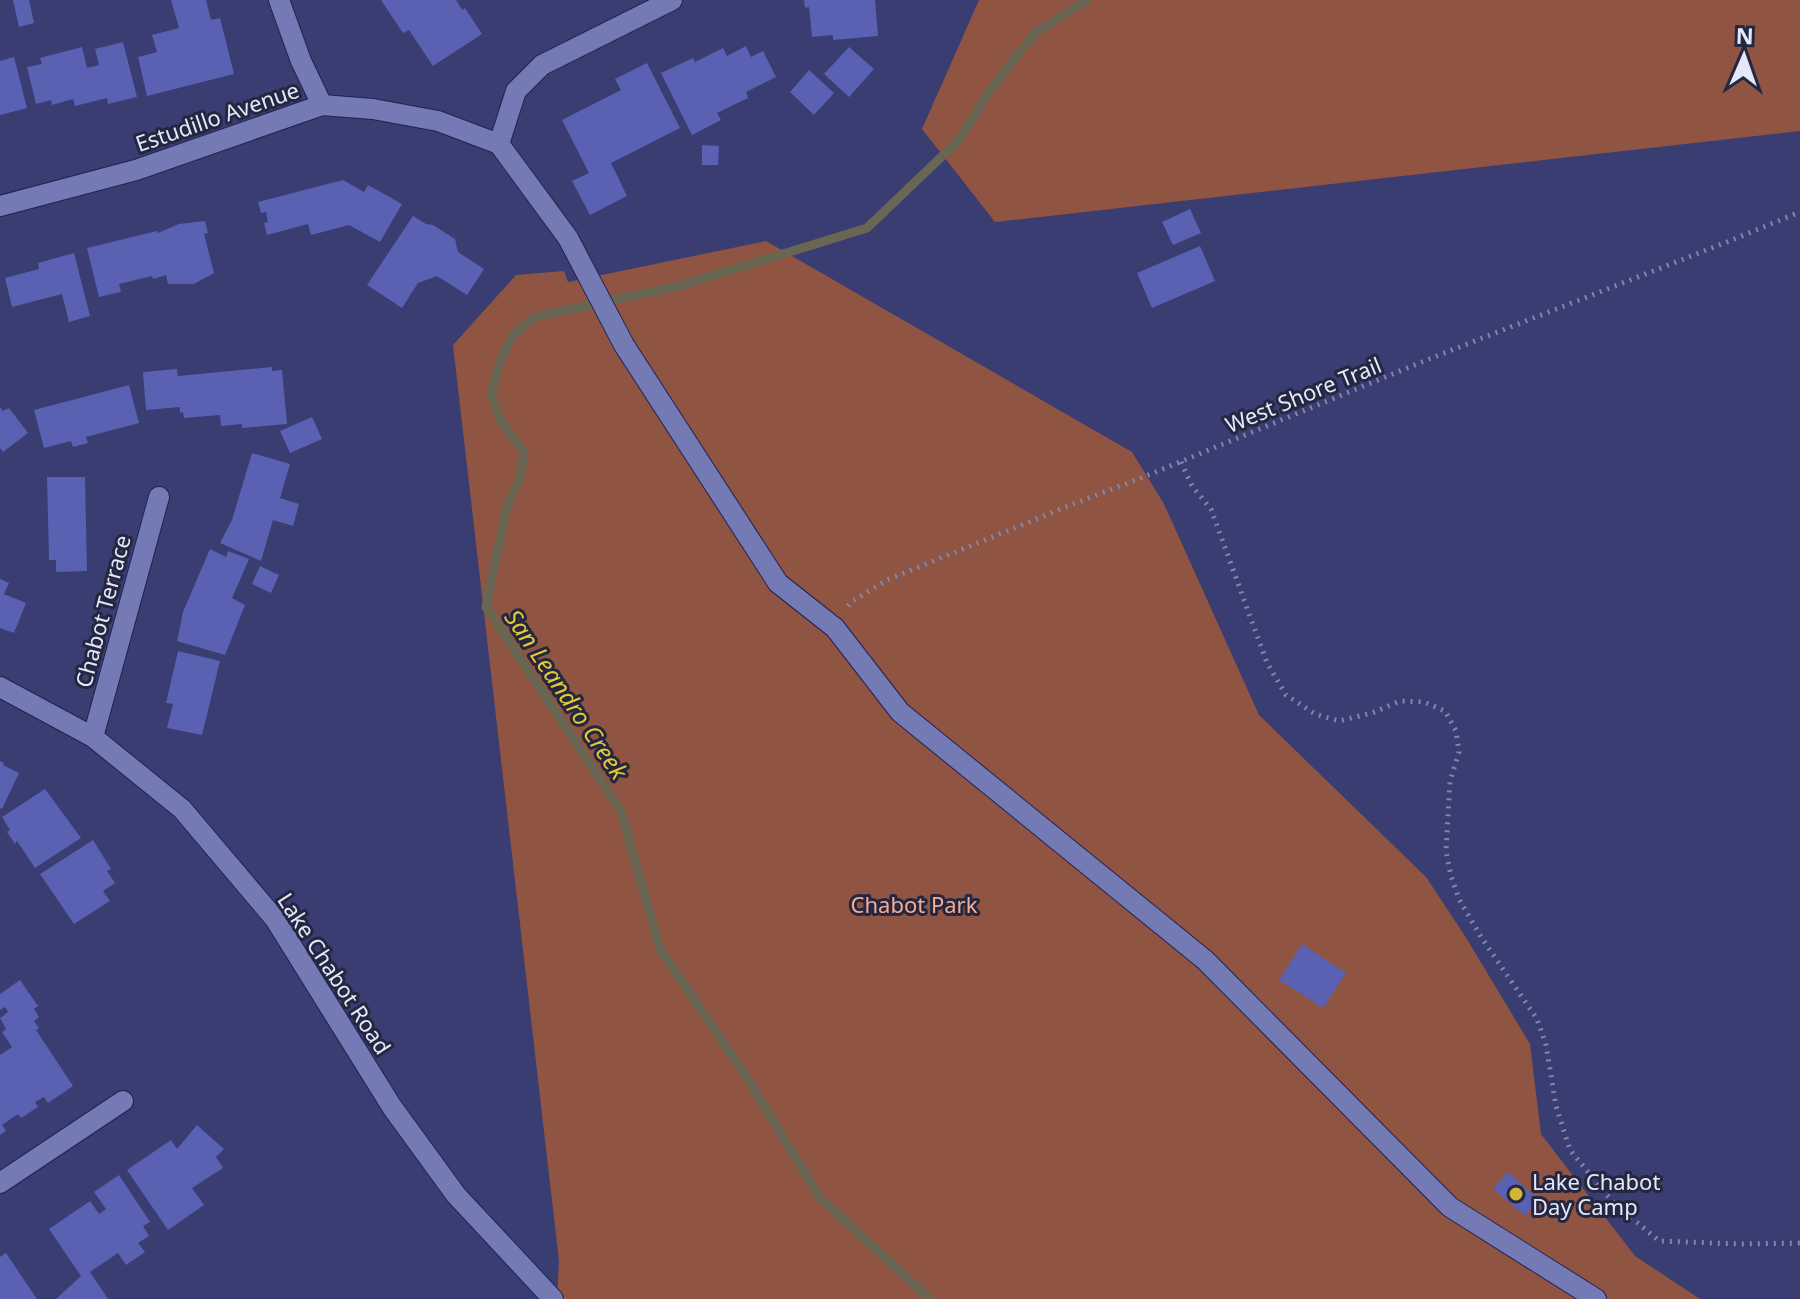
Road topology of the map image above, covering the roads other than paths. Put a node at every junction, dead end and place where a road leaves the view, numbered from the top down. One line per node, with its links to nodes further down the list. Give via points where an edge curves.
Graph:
1 (279, 0): 3 (street)
2 (672, 0): 4 (street, via 542,65 516,91)
3 (322, 105): 4 (street, Estudillo Avenue, via 438,121); 5 (street, Estudillo Avenue, via 136,170)
4 (499, 144): 12 (street, via 568,238 624,345 778,583 835,628 900,712 1205,960 1450,1207)
5 (0, 206)
6 (159, 497): 8 (street, Chabot Terrace)
7 (0, 687): 8 (street, Lake Chabot Road)
8 (93, 737): 11 (street, Lake Chabot Road, via 182,809 275,919 392,1107 456,1195)
9 (123, 1101): 10 (street)
10 (0, 1183)
11 (553, 1299)
12 (1596, 1299)

